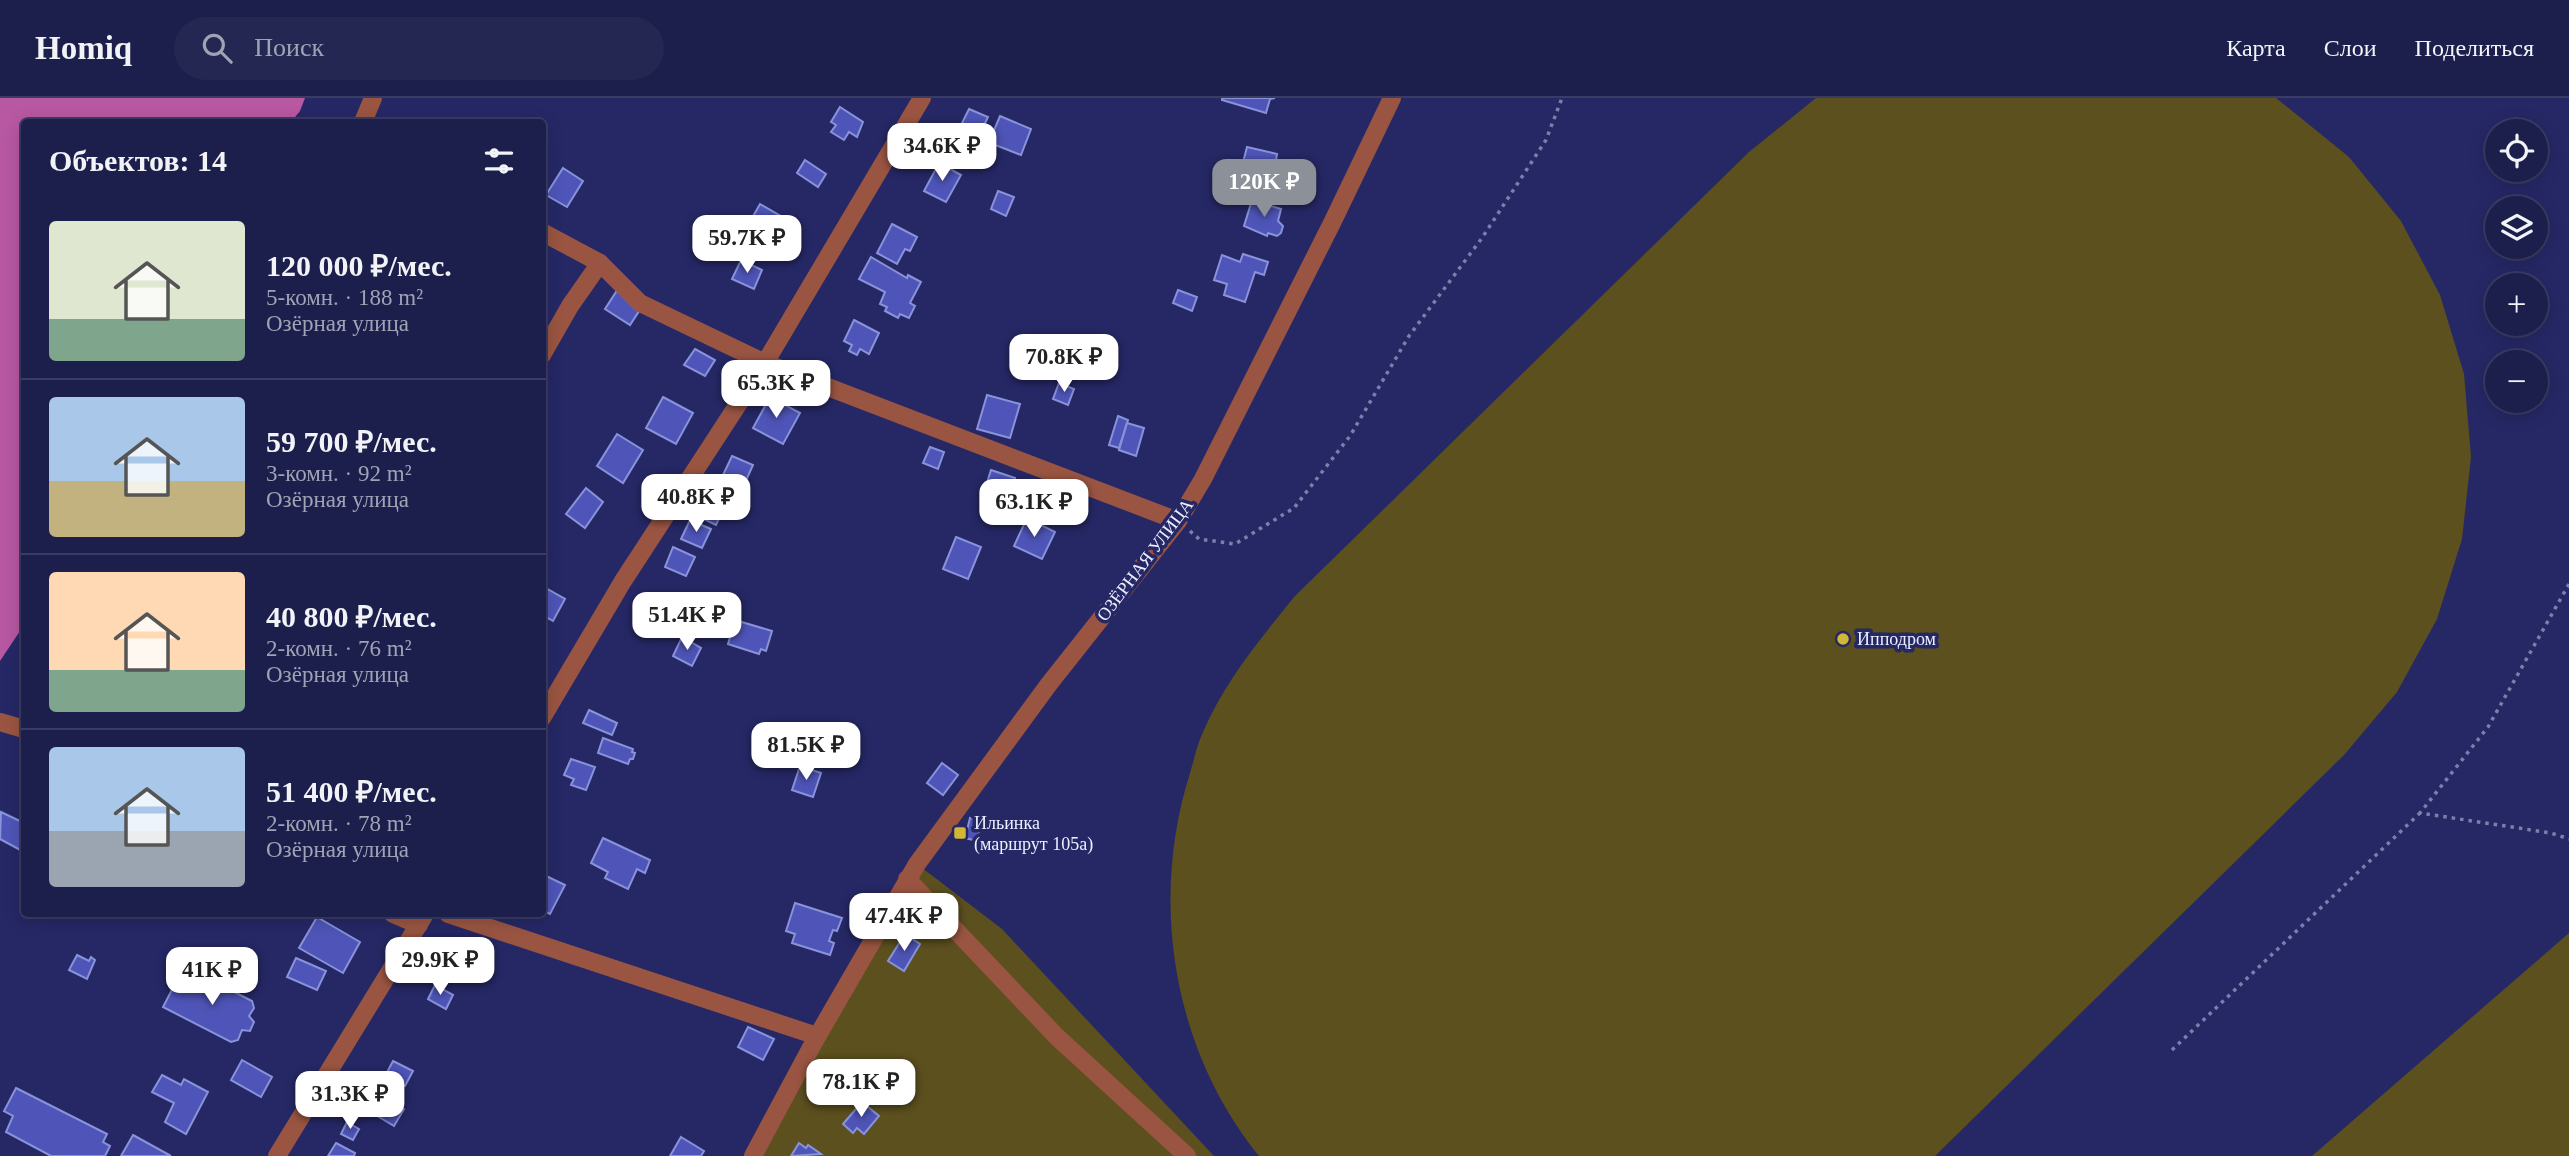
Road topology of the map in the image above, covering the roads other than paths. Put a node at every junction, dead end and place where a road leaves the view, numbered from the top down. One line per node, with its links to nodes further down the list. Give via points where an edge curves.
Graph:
1 (373, 98): 4 (street)
2 (922, 98): 8 (street)
3 (1392, 98): 9 (street, ОЗЁРНАЯ УЛИЦА)
4 (364, 119)
5 (546, 234): 6 (street)
6 (600, 263): 7 (street); 8 (street, via 640,303)
7 (546, 348)
8 (765, 363): 9 (street); 10 (street, via 622,580)
9 (1178, 521): 13 (street, ОЗЁРНАЯ УЛИЦА, via 1049,684)
10 (546, 711)
11 (0, 722): 12 (street)
12 (21, 728)
13 (907, 879): 16 (street, ОЗЁРНАЯ УЛИЦА); 19 (street, via 1057,1037)
14 (457, 917): 16 (street)
15 (422, 919): 17 (street)
16 (817, 1036): 18 (street, ОЗЁРНАЯ УЛИЦА)
17 (277, 1156)
18 (753, 1156)
19 (1187, 1156)

